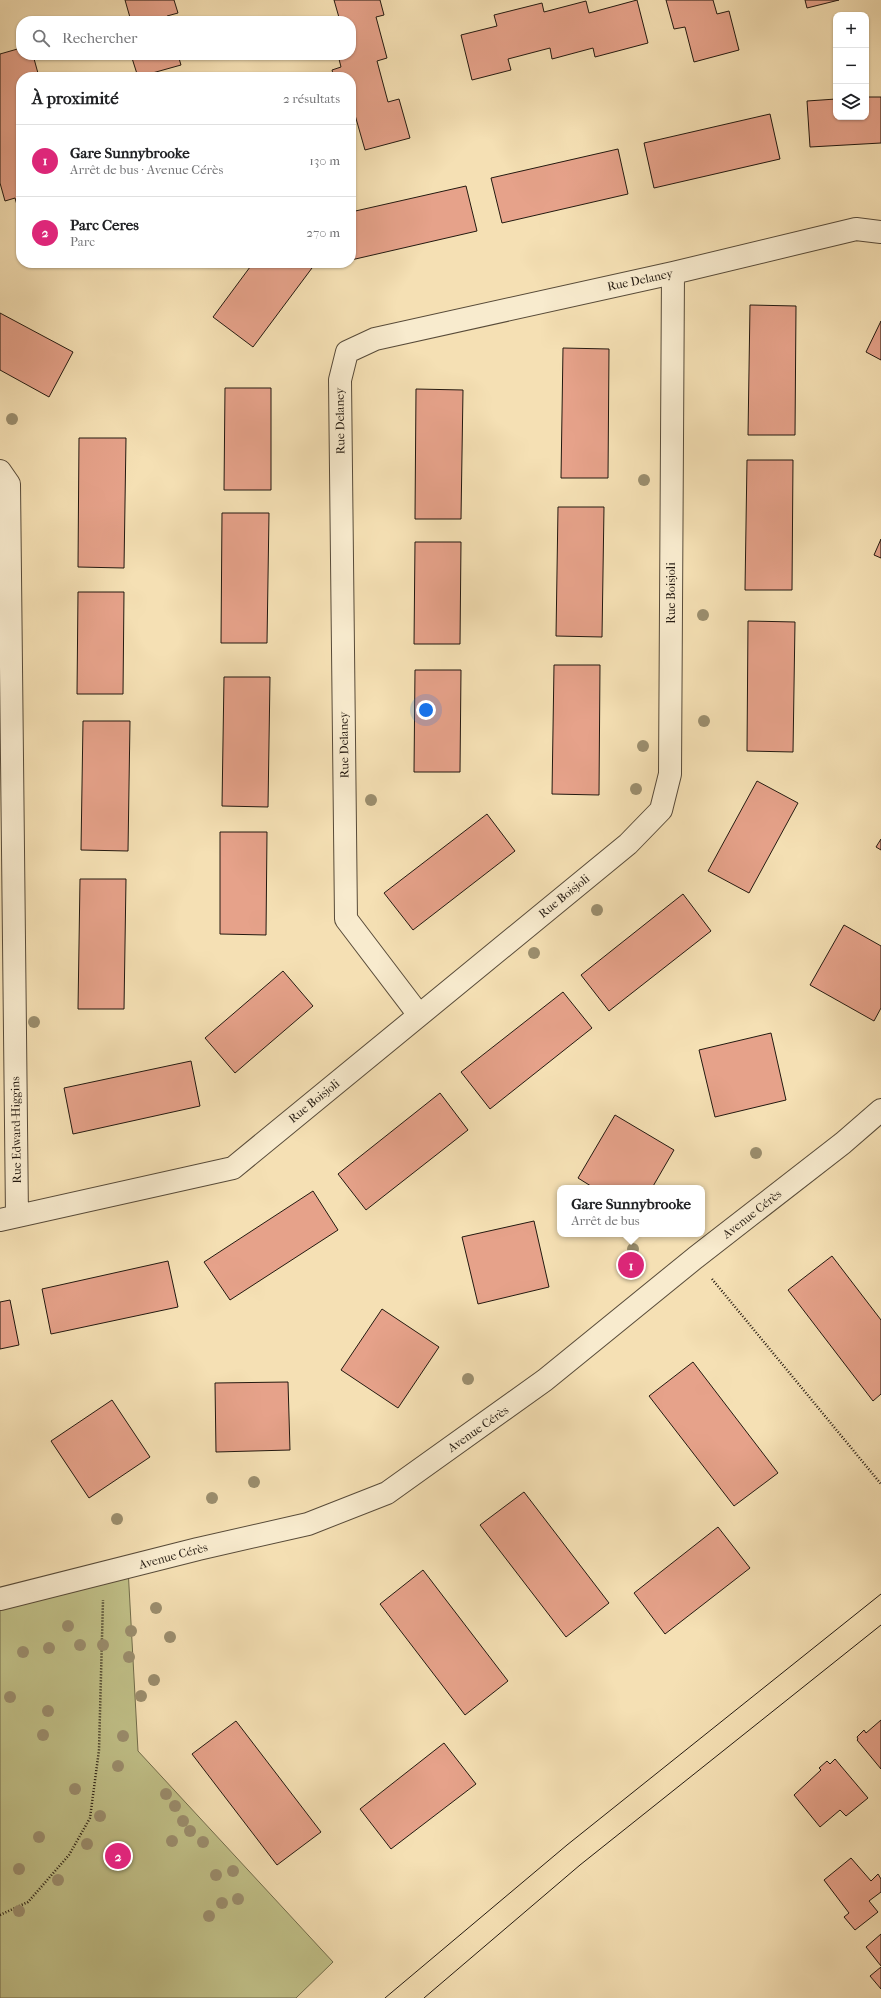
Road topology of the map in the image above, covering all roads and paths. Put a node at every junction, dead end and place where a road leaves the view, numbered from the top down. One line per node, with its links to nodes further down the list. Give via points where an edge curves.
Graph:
1 (881, 232): 2 (street, Rue Delaney, via 856,229)
2 (673, 273): 4 (street, Rue Boisjoli, via 670,774 661,810 628,844); 4 (street, Rue Delaney, via 375,339 347,352 340,380 346,919)
3 (0, 471): 6 (street, Rue Edward-Higgins, via 9,484)
4 (419, 1015): 6 (street, Rue Boisjoli, via 233,1168)
5 (881, 1110): 7 (street, Avenue Cérès, via 843,1143)
6 (9, 1218)
7 (695, 1258): 8 (path); 9 (street, Avenue Cérès, via 546,1380 387,1493 308,1524)
8 (881, 1484)
9 (104, 1574): 10 (street, Avenue Cérès); 11 (path, via 99,1750 90,1818 69,1855 28,1902)
10 (0, 1599)
11 (0, 1915)

